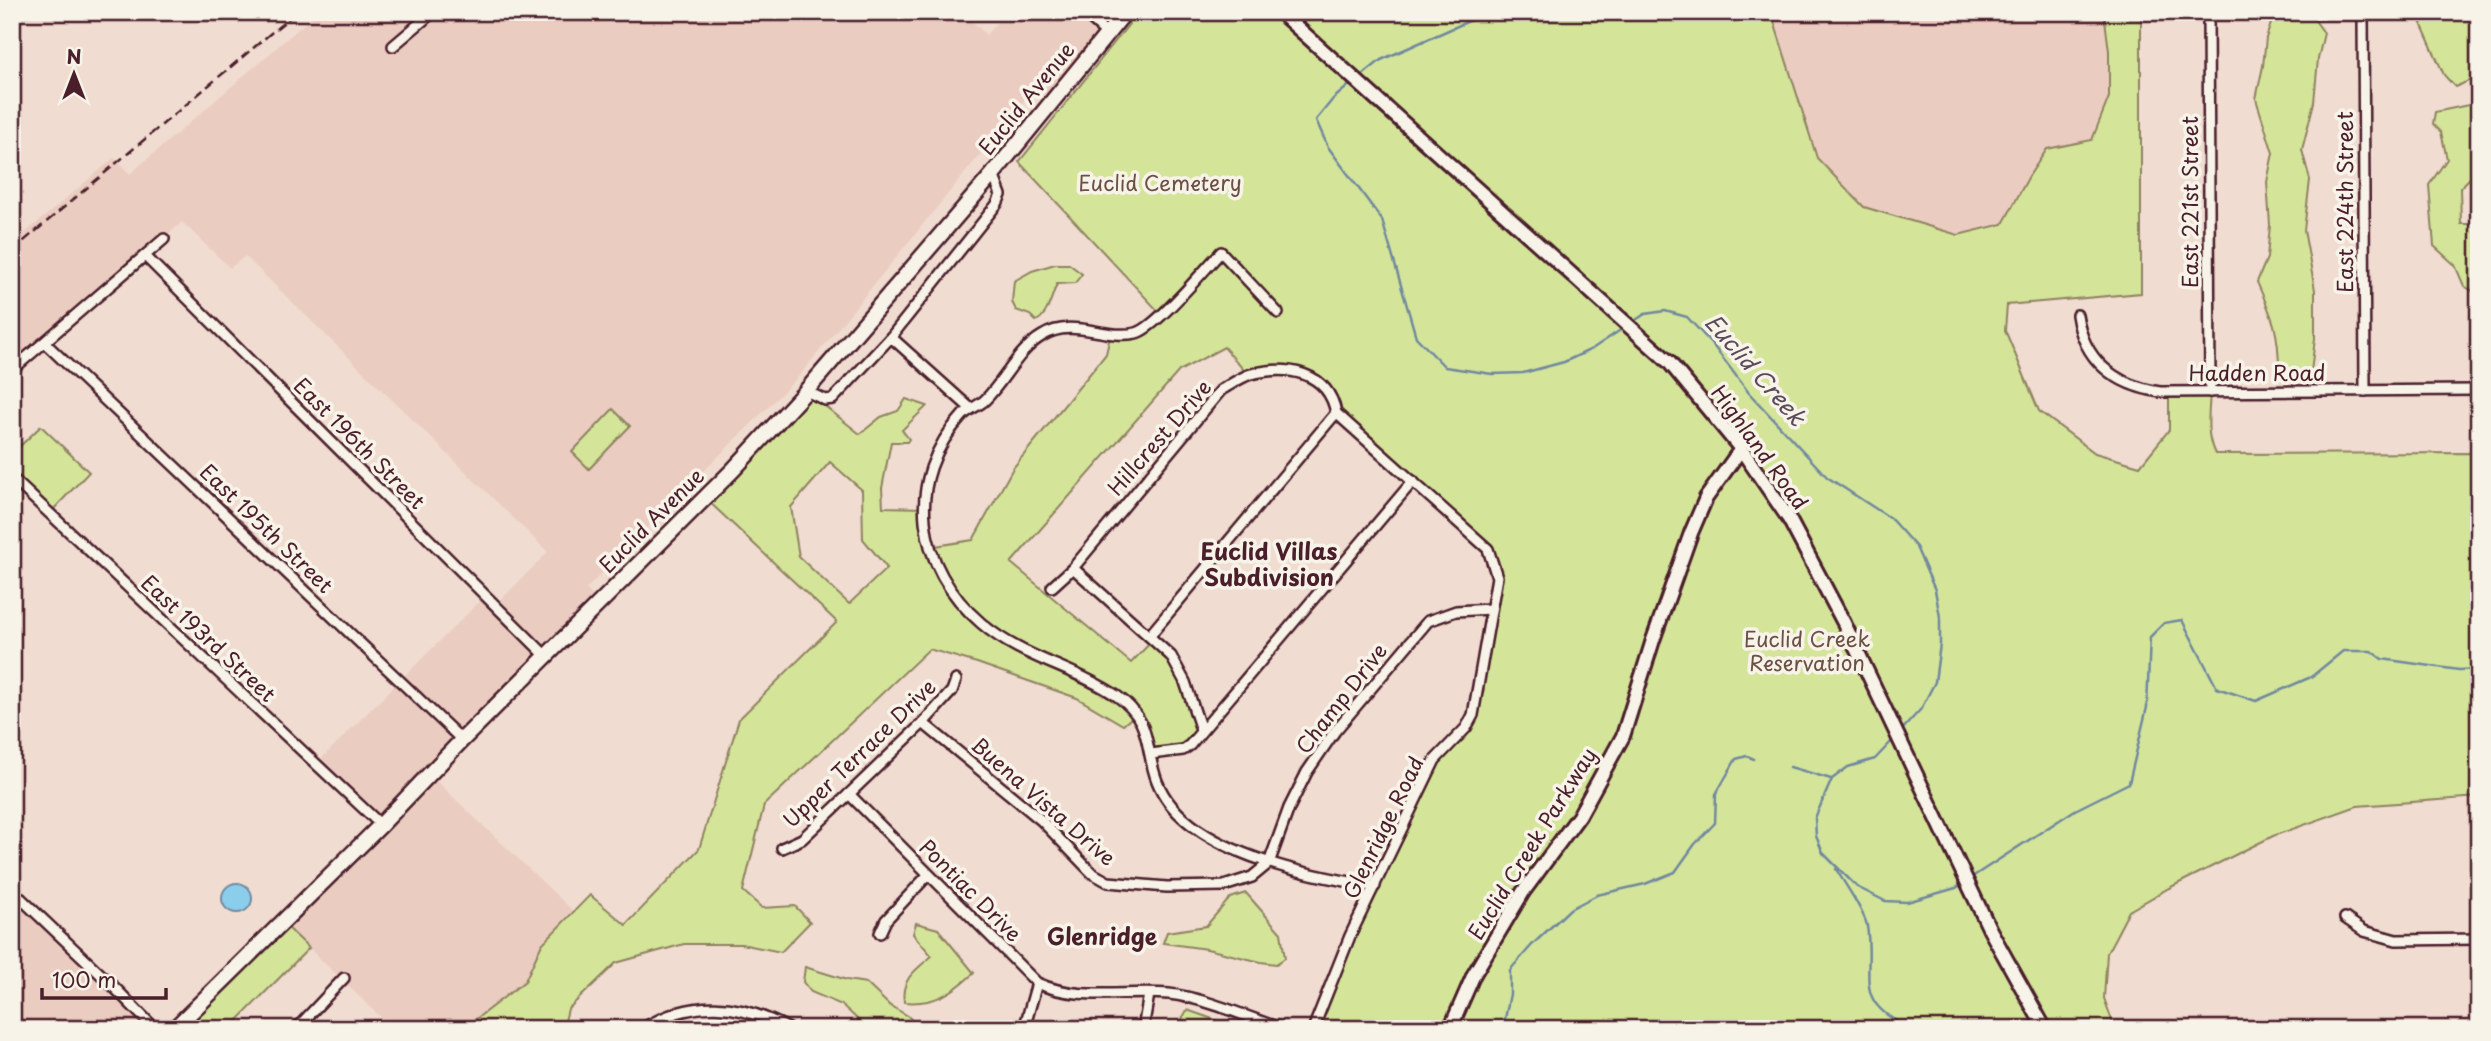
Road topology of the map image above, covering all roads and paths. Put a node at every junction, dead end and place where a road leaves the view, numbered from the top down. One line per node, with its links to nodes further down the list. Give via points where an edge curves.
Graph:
1 (433, 12): 8 (street)
2 (1083, 12): 7 (street)
3 (1125, 12): 7 (main road, Euclid Avenue)
4 (1280, 12): 24 (street, Highland Road, via 1669,362)
5 (2208, 12): 21 (street, East 221st Street)
6 (2363, 12): 20 (street, East 224th Street)
7 (1108, 35): 9 (main road, Euclid Avenue)
8 (393, 46)
9 (993, 174): 14 (street, via 1001,195 996,204); 19 (main road, Euclid Avenue)
10 (164, 239): 11 (street)
11 (145, 256): 15 (street); 31 (street, East 196th Street)
12 (1278, 313): 22 (street, via 1221,252 1144,330 1125,334 1065,328 1042,335 985,400)
13 (2077, 315): 21 (street, Hadden Road, via 2089,351 2118,379 2160,392)
14 (891, 337): 19 (street, via 833,399); 22 (street)
15 (45, 343): 16 (street); 35 (street, East 195th Street)
16 (12, 370)
17 (1323, 384): 23 (street, Glenridge Road); 27 (street, Hillcrest Drive, via 1301,373 1280,370 1248,375 1221,390)
18 (2479, 390): 20 (street, Hadden Road)
19 (806, 391): 31 (main road, Euclid Avenue)
20 (2365, 391): 21 (street, Hadden Road)
21 (2210, 392)
22 (970, 408): 36 (street, via 935,458 925,491 926,528 937,568 961,603 996,635 1127,704 1144,728)
23 (1336, 413): 26 (street, Glenridge Road); 30 (street)
24 (1741, 449): 60 (street, Euclid Creek Parkway, via 1706,498 1690,533 1623,736 1579,816 1523,892 1474,974); 61 (street, Highland Road, via 1789,519 1990,930)
25 (12, 478): 38 (street, East 193rd Street)
26 (1413, 481): 29 (street, Glenridge Road, via 1488,549 1497,577); 34 (street)
27 (1073, 568): 28 (street, Hillcrest Drive); 30 (street)
28 (1052, 587)
29 (1490, 609): 40 (street, Champ Drive, via 1456,611 1428,621 1335,731 1307,772); 42 (street, Glenridge Road, via 1473,715 1435,760)
30 (1150, 635): 34 (street, via 1171,656 1185,682)
31 (547, 657): 35 (main road, Euclid Avenue)
32 (956, 680): 33 (street, Upper Terrace Drive, via 952,691)
33 (923, 723): 37 (street, Upper Terrace Drive); 40 (street, Buena Vista Drive, via 1041,820 1092,873 1108,882 1224,886 1252,877)
34 (1201, 730): 36 (street, via 1183,750)
35 (462, 740): 38 (main road, Euclid Avenue)
36 (1151, 754): 40 (street, via 1163,794 1182,816 1206,833)
37 (849, 794): 39 (street, Upper Terrace Drive, via 802,839); 41 (street, Pontiac Drive)
38 (381, 825): 53 (main road, Euclid Avenue)
39 (782, 848)
40 (1269, 863): 42 (street)
41 (928, 876): 45 (street, via 886,920); 48 (street, Pontiac Drive)
42 (1375, 886): 59 (street, Glenridge Road)
43 (12, 890): 52 (street)
44 (2345, 918): 46 (street, via 2364,931 2396,940)
45 (880, 933)
46 (2479, 939)
47 (344, 978): 54 (street)
48 (1037, 983): 49 (street, Pontiac Drive, via 1070,994); 51 (street)
49 (1149, 994): 57 (street); 58 (street, Pontiac Drive, via 1183,996)
50 (976, 1027): 51 (street)
51 (1024, 1028)
52 (155, 1029)
53 (174, 1029)
54 (296, 1029)
55 (642, 1029): 56 (street, via 684,1010 723,1006 762,1015)
56 (789, 1029)
57 (1143, 1029)
58 (1282, 1029)
59 (1313, 1029)
60 (1450, 1029)
61 (2045, 1029)

